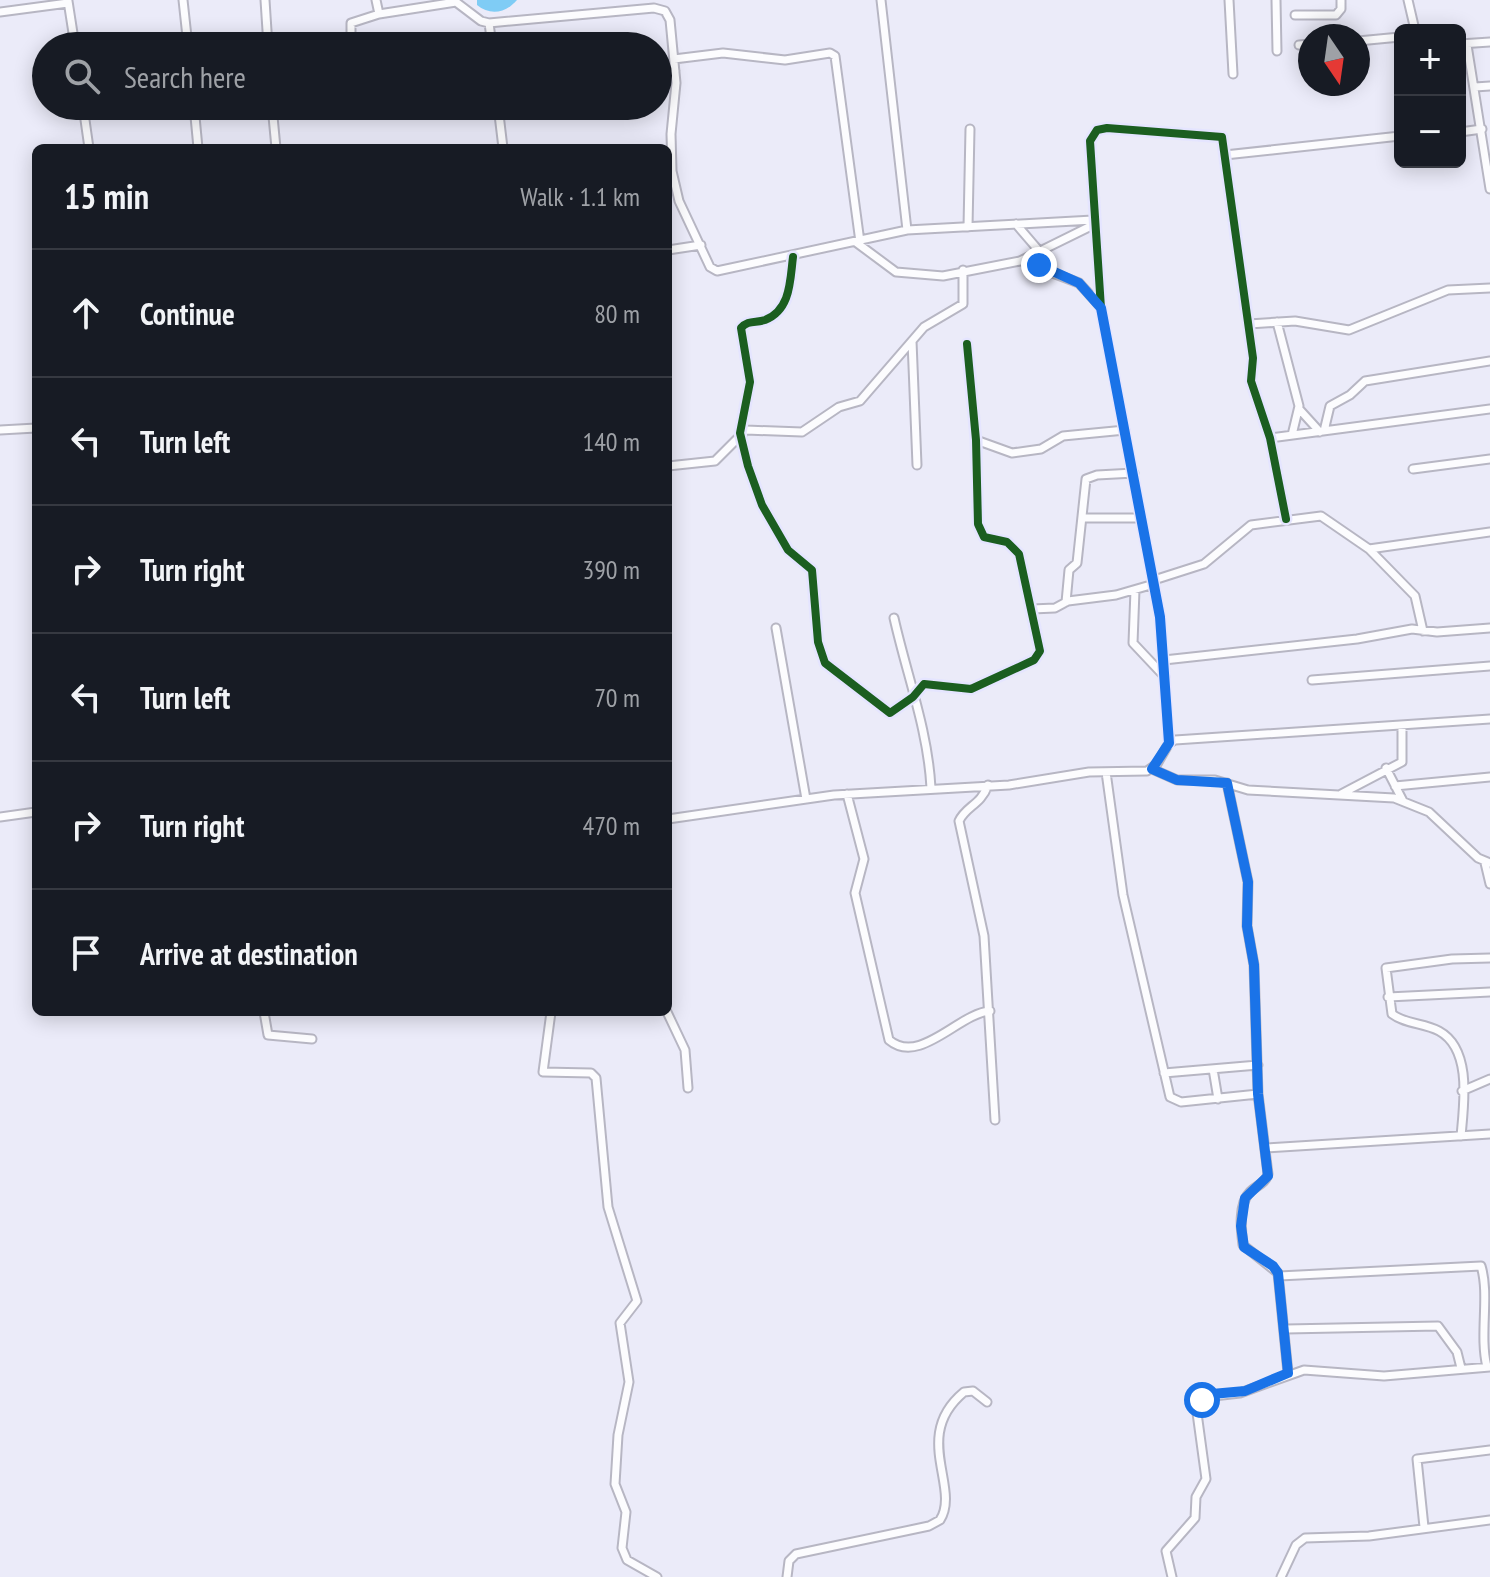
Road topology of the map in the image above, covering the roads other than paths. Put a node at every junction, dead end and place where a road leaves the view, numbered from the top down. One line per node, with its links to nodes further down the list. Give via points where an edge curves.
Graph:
1 (183, 0): 16 (street)
2 (265, 0): 17 (street)
3 (376, 0): 11 (street)
4 (881, 0): 54 (street)
5 (1229, 0): 31 (street)
6 (1276, 0): 26 (street)
7 (1341, 0): 12 (street, via 1336,15)
8 (1408, 0): 14 (street)
9 (68, 2): 10 (street); 15 (street)
10 (0, 12)
11 (379, 14): 13 (street, via 456,2); 18 (street, via 351,23)
12 (1295, 15)
13 (489, 23): 19 (street); 20 (street, via 660,9 670,20)
14 (1412, 24)
15 (73, 32)
16 (186, 32)
17 (267, 32)
18 (351, 32)
19 (490, 32)
20 (671, 32)
21 (1394, 38): 23 (street)
22 (672, 40): 28 (street)
23 (1370, 40)
24 (1490, 42): 25 (street)
25 (1466, 45)
26 (1277, 51)
27 (1466, 53): 33 (street)
28 (674, 59): 30 (street); 55 (street, via 723,53 785,60 835,56)
29 (672, 71): 30 (street)
30 (675, 71): 56 (street, via 672,171 679,201)
31 (1233, 74)
32 (1490, 86): 33 (street)
33 (1475, 87): 34 (street)
34 (1480, 115): 35 (street); 41 (street)
35 (1490, 115)
36 (85, 120): 44 (street)
37 (195, 120): 45 (street)
38 (273, 120): 46 (street)
39 (500, 120): 47 (street)
40 (970, 129): 53 (street)
41 (1482, 129): 42 (street); 49 (street)
42 (1466, 131)
43 (1394, 137): 48 (street)
44 (88, 144)
45 (198, 144)
46 (276, 144)
47 (503, 144)
48 (1225, 155): 51 (street, via 1218,135 1097,130 1090,141); 65 (street)
49 (1489, 179): 50 (street)
50 (1490, 189)
51 (1093, 223): 52 (street); 58 (street); 63 (street)
52 (1016, 224): 53 (street); 58 (street)
53 (968, 227): 54 (street)
54 (907, 230): 55 (street)
55 (858, 242): 59 (street); 61 (street, via 885,265 909,276)
56 (701, 245): 57 (street); 59 (street, via 717,271)
57 (672, 249)
58 (1040, 252): 60 (street)
59 (793, 257): 75 (street, via 785,304 768,318 741,328 750,382)
60 (1030, 257): 61 (street, via 1002,267); 63 (street, via 1079,283)
61 (963, 270): 66 (street, via 963,304 928,324)
62 (1490, 288): 64 (street, via 1438,293 1349,330)
63 (1101, 308): 73 (street)
64 (1277, 322): 65 (street); 70 (street)
65 (1249, 324): 77 (street, via 1251,381)
66 (912, 341): 75 (street, via 863,399 839,407 810,429); 80 (street)
67 (967, 344): 78 (street)
68 (1490, 361): 74 (street, via 1365,381 1330,406)
69 (1490, 409): 74 (street)
70 (1299, 410): 74 (street); 76 (street)
71 (32, 428): 72 (street)
72 (0, 430)
73 (1125, 430): 78 (street, via 1063,436 1041,449 1012,453); 83 (street)
74 (1322, 432): 76 (street)
75 (740, 433): 81 (street, via 715,461); 101 (street, via 762,505 791,554 812,570 818,642 825,663 890,713)
76 (1292, 435): 77 (street)
77 (1270, 438): 86 (street)
78 (976, 440): 92 (street, via 979,530 984,537 1017,549)
79 (1490, 459): 82 (street)
80 (917, 465)
81 (672, 466)
82 (1413, 469)
83 (1134, 473): 84 (street, via 1087,477); 85 (street)
84 (1083, 518): 85 (street); 91 (street)
85 (1139, 518): 89 (street)
86 (1286, 519): 88 (street, via 1325,517); 89 (street, via 1251,525 1204,564)
87 (1490, 532): 88 (street)
88 (1369, 549): 96 (street, via 1415,596)
89 (1154, 582): 90 (street); 97 (street)
90 (1135, 590): 91 (street); 99 (street, via 1133,643)
91 (1066, 602): 92 (street)
92 (1032, 609): 101 (street, via 1040,651 1034,660 971,689 924,684)
93 (894, 618): 101 (street)
94 (776, 628): 115 (street)
95 (1490, 628): 96 (street)
96 (1423, 631): 97 (street)
97 (1164, 660): 99 (street)
98 (1490, 666): 100 (street)
99 (1165, 677): 104 (street)
100 (1312, 680)
101 (913, 697): 112 (street, via 928,742)
102 (1490, 719): 103 (street)
103 (1402, 725): 104 (street); 105 (street, via 1402,760)
104 (1169, 743): 106 (street)
105 (1386, 768): 111 (street); 114 (street)
106 (1152, 769): 107 (street); 109 (street, via 1177,780)
107 (1106, 772): 110 (street); 132 (street, via 1123,895)
108 (1490, 777): 111 (street)
109 (1227, 783): 114 (street, via 1255,791); 130 (street, via 1248,882)
110 (988, 785): 112 (street); 125 (street, via 980,802 959,821 984,936)
111 (1395, 786): 116 (street)
112 (931, 788): 113 (street)
113 (847, 794): 115 (street); 125 (street, via 864,859 855,893 889,1040 901,1046 929,1042 968,1016)
114 (1339, 795): 116 (street)
115 (806, 799): 119 (street)
116 (1403, 801): 120 (street, via 1435,816)
117 (32, 813): 118 (street)
118 (0, 817)
119 (672, 818)
120 (1487, 863): 121 (street)
121 (1490, 884)
122 (1490, 958): 124 (street, via 1388,966)
123 (1490, 992): 124 (street)
124 (1388, 997): 135 (street, via 1394,1016 1439,1031 1457,1046)
125 (990, 1011): 138 (street)
126 (265, 1016): 129 (street, via 268,1035)
127 (550, 1016): 152 (street, via 543,1072 591,1073 596,1078 608,1207 637,1301 620,1323 629,1382 615,1477 626,1512 622,1548 627,1560)
128 (669, 1016): 134 (street, via 685,1050)
129 (312, 1039)
130 (1258, 1065): 131 (street); 136 (street)
131 (1213, 1069): 132 (street); 137 (street)
132 (1164, 1073): 137 (street, via 1174,1101)
133 (1490, 1079): 135 (street)
134 (688, 1088)
135 (1462, 1091): 140 (street)
136 (1258, 1094): 137 (street); 141 (street)
137 (1218, 1099)
138 (995, 1120)
139 (1490, 1134): 140 (street)
140 (1461, 1136): 141 (street)
141 (1265, 1148): 143 (street, via 1268,1176 1245,1198 1243,1245)
142 (1487, 1267): 143 (street); 145 (street, via 1489,1301 1482,1341)
143 (1279, 1276): 144 (street)
144 (1286, 1329): 146 (street, via 1438,1326 1457,1352); 147 (street)
145 (1488, 1367): 146 (street)
146 (1461, 1368): 147 (street, via 1392,1375 1315,1369)
147 (1288, 1373): 154 (street, via 1240,1393 1208,1395 1199,1405 1206,1479 1196,1497 1195,1518 1166,1551)
148 (987, 1402): 153 (street, via 973,1391 964,1392 940,1429 945,1503 940,1520 796,1554)
149 (1490, 1450): 151 (street, via 1417,1459)
150 (1490, 1520): 151 (street)
151 (1424, 1527): 155 (street, via 1305,1538)
152 (657, 1577)
153 (787, 1577)
154 (1172, 1577)
155 (1281, 1577)

